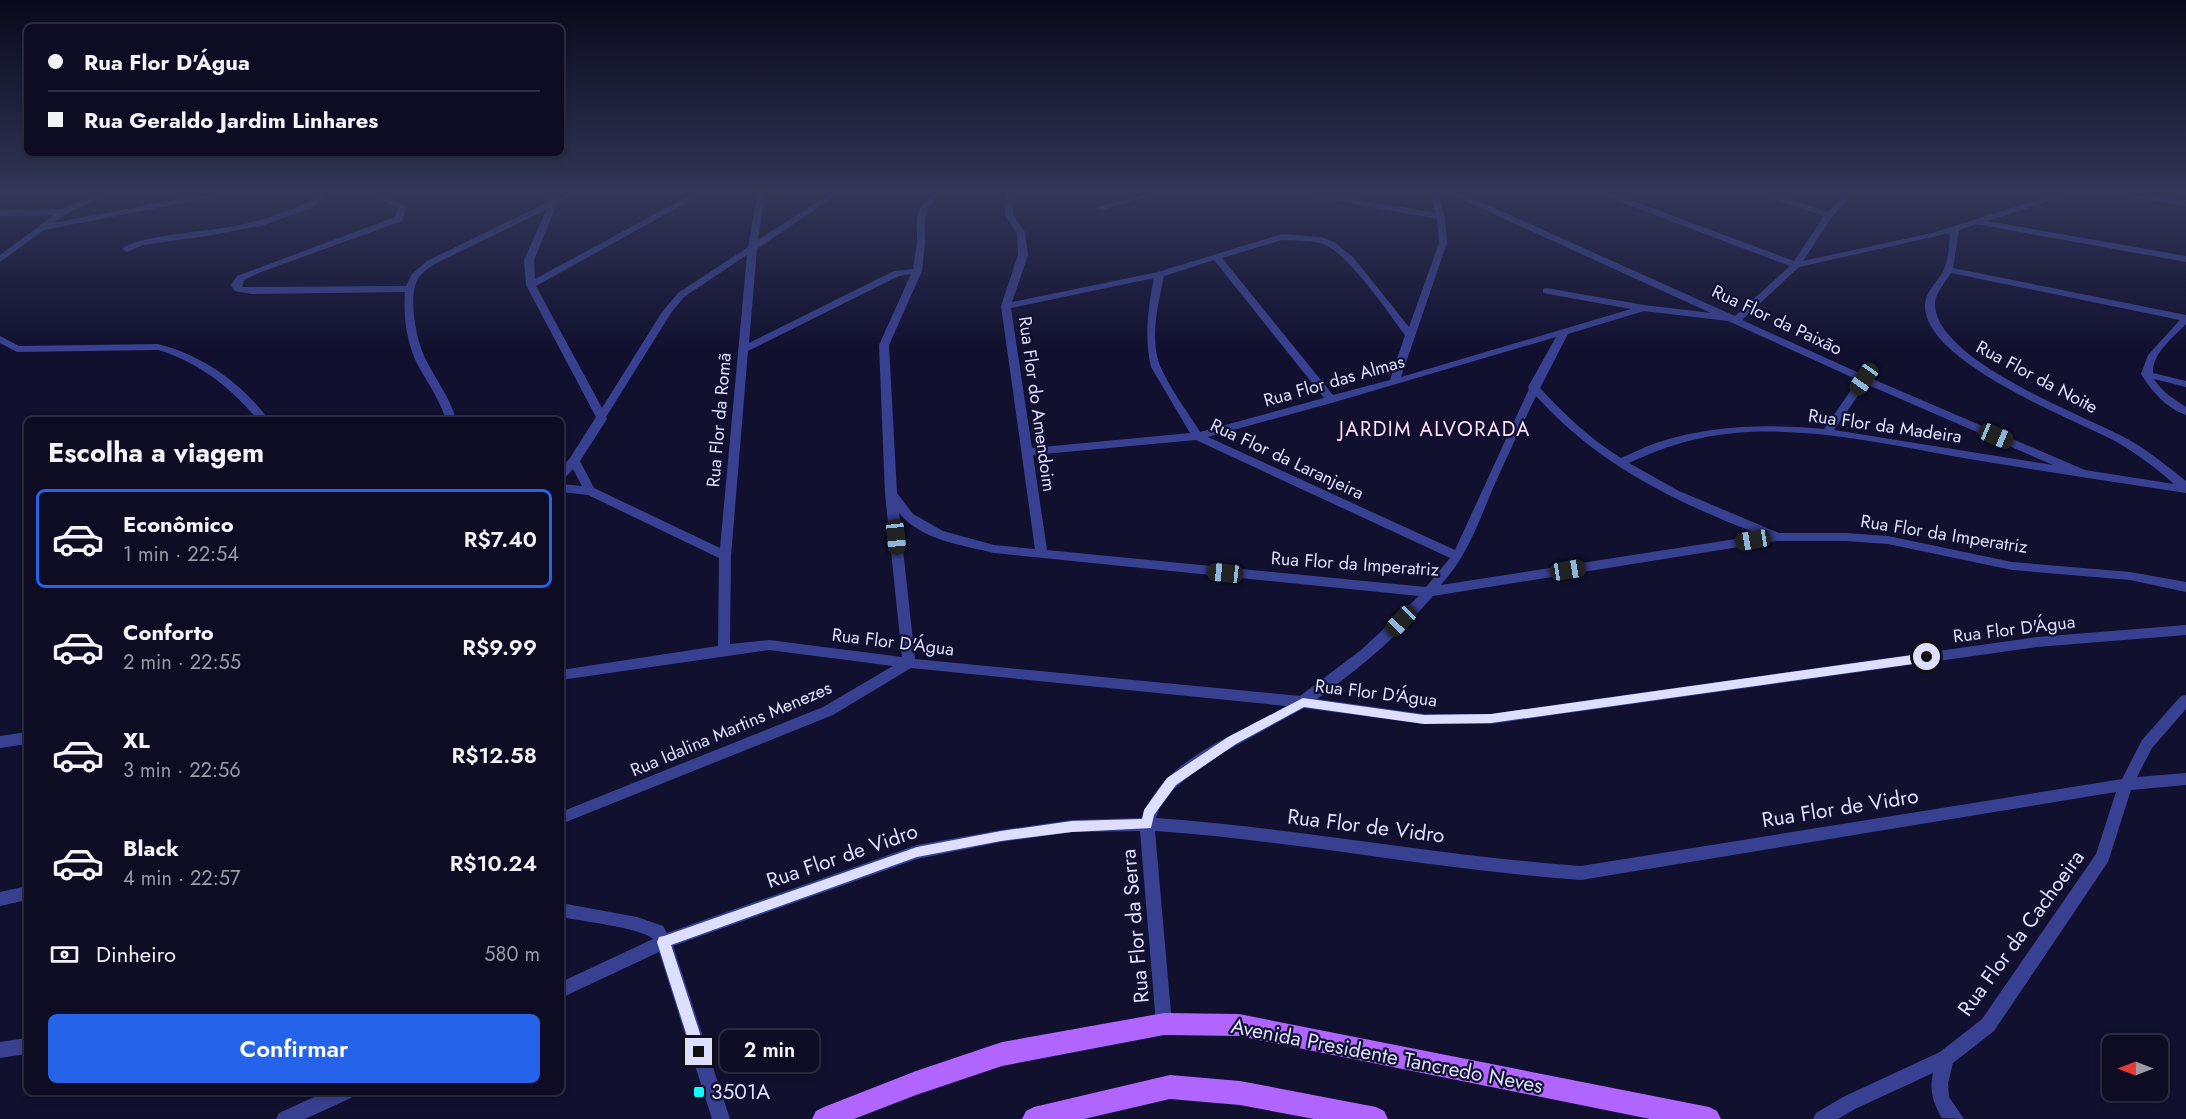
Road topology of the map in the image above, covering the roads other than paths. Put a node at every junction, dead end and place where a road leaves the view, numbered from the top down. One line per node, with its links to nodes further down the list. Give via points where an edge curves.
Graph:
1 (18, 246): 22 (street)
2 (133, 246): 19 (street)
3 (325, 246): 29 (street, via 243,276 236,285 251,291)
4 (467, 246): 29 (street, via 419,270)
5 (535, 246): 28 (street, via 529,260)
6 (602, 246): 28 (street)
7 (756, 246): 20 (street)
8 (921, 246): 26 (street)
9 (1022, 246): 31 (street, Rua Flor do Amendoim, via 1023,255)
10 (1253, 246): 21 (street)
11 (1334, 246): 36 (street, via 1350,259)
12 (1442, 246): 36 (street)
13 (1573, 246): 34 (street, Rua Flor da Paixão)
14 (1746, 246): 24 (street)
15 (1808, 246): 24 (street)
16 (1881, 246): 24 (street)
17 (1952, 246): 25 (street, Rua Flor da Noite)
18 (2113, 246): 23 (street)
19 (127, 249)
20 (752, 249): 38 (street, Rua Flor da Romã); 48 (street, via 681,295 666,312)
21 (1217, 258): 27 (street); 44 (street)
22 (0, 259)
23 (2186, 259)
24 (1796, 265): 34 (street)
25 (1948, 270): 33 (street); 57 (street, Rua Flor da Noite, via 1934,290 1930,306 1934,325 1960,354 2120,440)
26 (917, 271): 38 (street, via 897,273); 59 (street, via 884,345)
27 (1160, 274): 31 (street); 50 (street, Rua Flor da Laranjeira, via 1150,318 1152,355)
28 (531, 285): 48 (street)
29 (408, 289): 47 (street, via 410,330 421,362 448,405)
30 (1546, 291): 32 (street)
31 (1006, 306): 51 (street, Rua Flor do Amendoim)
32 (1644, 308): 34 (street); 35 (street, Rua Flor das Almas)
33 (2186, 318): 39 (street, via 2154,351)
34 (1737, 319): 40 (street, Rua Flor da Paixão)
35 (1564, 332): 41 (street, Rua Flor das Almas); 43 (street)
36 (1411, 336): 41 (street)
37 (0, 339): 46 (street, via 17,349 158,347 177,351 229,385)
38 (743, 350): 62 (street, Rua Flor da Romã)
39 (2146, 374): 42 (street); 45 (street, via 2157,393)
40 (1864, 379): 49 (street); 55 (street, Rua Flor da Paixão)
41 (1394, 382): 44 (street, Rua Flor das Almas)
42 (2186, 384)
43 (1533, 387): 53 (street, via 1569,425); 63 (street)
44 (1331, 400): 50 (street, Rua Flor das Almas)
45 (2186, 412)
46 (261, 417)
47 (450, 417)
48 (602, 419): 52 (street)
49 (1827, 432): 53 (street, Rua Flor da Madeira, via 1742,429 1688,435 1642,450); 55 (street, Rua Flor da Madeira)
50 (1197, 436): 51 (street, Rua Flor das Almas); 63 (street, Rua Flor da Laranjeira)
51 (1026, 452): 61 (street, Rua Flor do Amendoim)
52 (574, 461): 54 (street); 58 (street)
53 (1619, 463): 60 (street, via 1714,514)
54 (564, 472)
55 (2084, 474): 57 (street, Rua Flor da Madeira)
56 (564, 488): 58 (street)
57 (2186, 488)
58 (590, 492): 62 (street)
59 (891, 494): 61 (street, Rua Flor da Imperatriz, via 907,516 923,527 994,549); 68 (street)
60 (1776, 537): 64 (street, Rua Flor da Imperatriz, via 1888,540 2012,566 2130,576); 65 (street, Rua Flor da Imperatriz)
61 (1042, 555): 65 (street, Rua Flor da Imperatriz)
62 (725, 556): 67 (street, Rua Flor da Romã)
63 (1457, 556): 65 (street)
64 (2186, 587)
65 (1429, 592): 71 (street, via 1386,636)
66 (2186, 630): 71 (street, Rua Flor D'Água, via 2037,642 1491,719 1424,719)
67 (724, 650): 68 (street, Rua Flor D'Água, via 770,645); 69 (street, Rua Flor D'Água)
68 (909, 663): 71 (street, Rua Flor D'Água); 76 (street, Rua Idalina Martins Menezes, via 828,711)
69 (564, 675)
70 (2186, 700): 75 (street, Rua Flor da Cachoeira, via 2147,744)
71 (1303, 702): 77 (street, via 1232,741 1172,781 1149,814)
72 (24, 738): 73 (street)
73 (0, 742)
74 (2186, 779): 75 (street, Rua Flor de Vidro)
75 (2126, 784): 77 (street, Rua Flor de Vidro, via 1581,873); 86 (street, Rua Flor da Cachoeira, via 2103,857 1988,1025)
76 (564, 817)
77 (1147, 824): 81 (street, Rua Flor de Vidro, via 1072,826 917,852); 83 (street, Rua Flor da Serra)
78 (24, 894): 79 (street)
79 (0, 899)
80 (564, 911): 81 (street, via 648,927 657,931)
81 (664, 942): 82 (street, Rua Flor de Vidro); 90 (street)
82 (564, 989)
83 (1164, 1024): 91 (main road, Avenida Presidente Tancredo Neves, via 1002,1054); 94 (main road, Avenida Presidente Tancredo Neves, via 1239,1025)
84 (24, 1046): 85 (street)
85 (0, 1050)
86 (1946, 1058): 95 (street, Rua Flor da Cachoeira, via 1849,1102); 96 (street, via 1938,1083 1946,1110)
87 (338, 1095): 89 (street)
88 (1345, 1115): 92 (main road, via 1239,1093 1170,1087); 93 (main road)
89 (285, 1119)
90 (721, 1119)
91 (824, 1119)
92 (1034, 1119)
93 (1376, 1119)
94 (1709, 1119)
95 (1822, 1119)
96 (1955, 1119)

